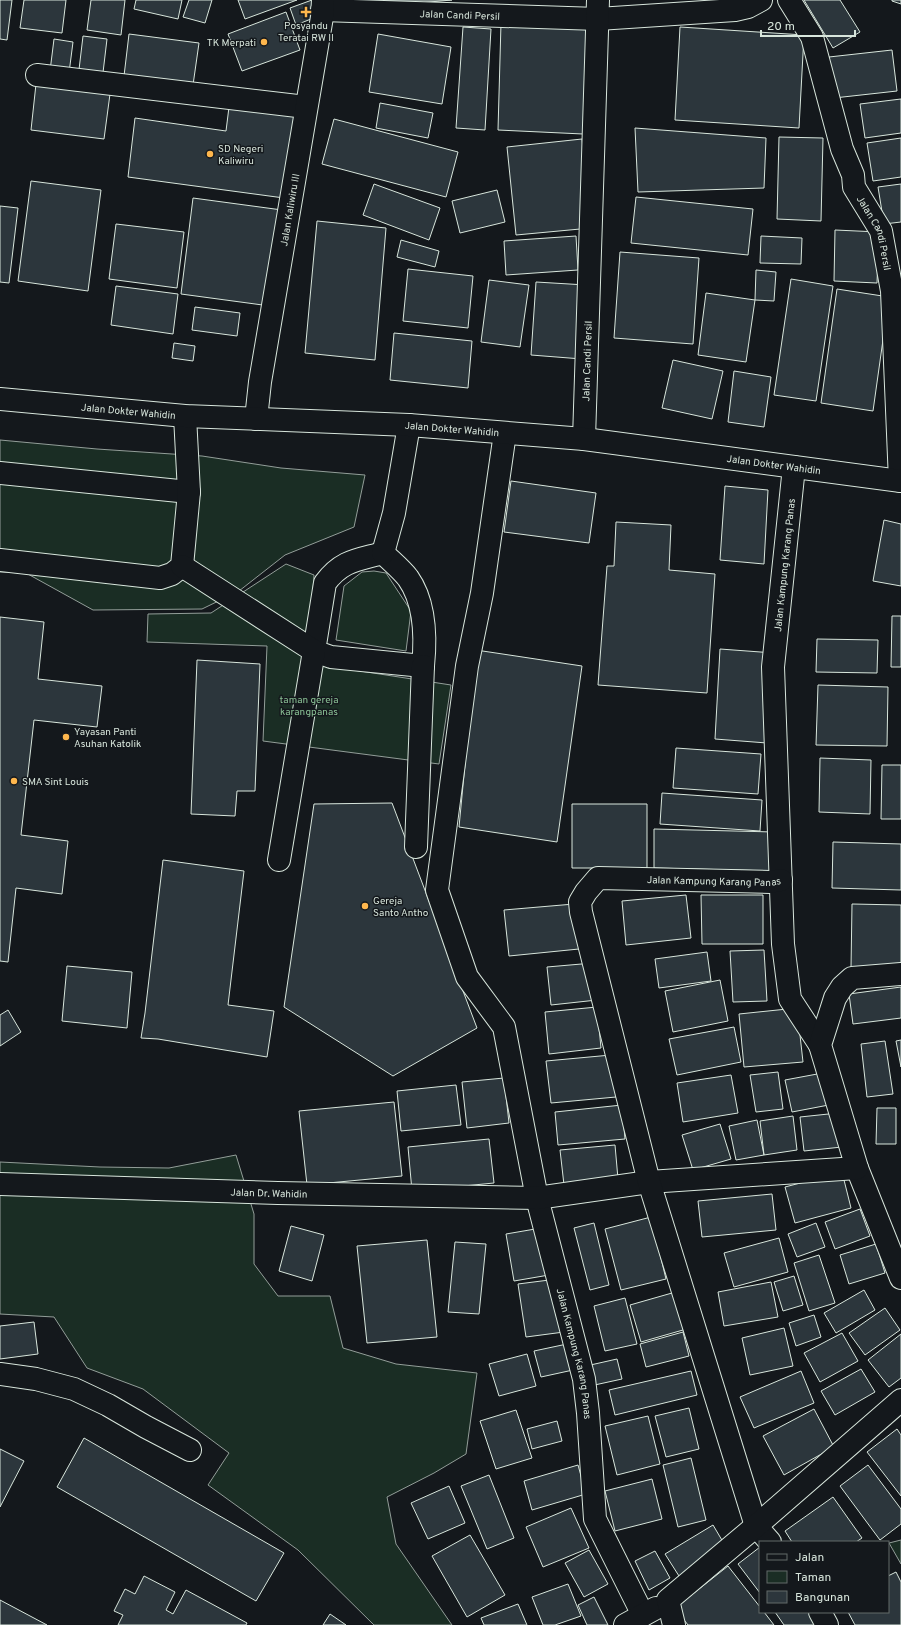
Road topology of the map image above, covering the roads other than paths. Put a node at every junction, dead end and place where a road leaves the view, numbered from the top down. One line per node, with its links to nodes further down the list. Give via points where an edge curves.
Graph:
1 (761, 0): 4 (main road, Jalan Candi Persil, via 735,10)
2 (790, 0): 15 (main road, Jalan Candi Persil, via 812,37 842,149 853,175 854,187 881,231 892,291)
3 (322, 5): 4 (main road, Jalan Candi Persil); 6 (main road, Jalan Kaliwiru III)
4 (598, 9): 12 (main road, Jalan Candi Persil)
5 (36, 75): 6 (main road)
6 (306, 107): 9 (main road, Jalan Kaliwiru III)
7 (0, 399): 8 (main road, Jalan Dokter Wahidin)
8 (185, 416): 9 (main road, Jalan Dokter Wahidin); 16 (main road)
9 (256, 418): 10 (main road, Jalan Dokter Wahidin)
10 (409, 425): 11 (main road, Jalan Dokter Wahidin); 17 (main road, via 394,513)
11 (505, 433): 12 (main road, Jalan Dokter Wahidin); 30 (main road, Jalan Kampung Karang Panas, via 482,593 467,666 437,890 467,977 504,1027)
12 (584, 439): 13 (main road, Jalan Dokter Wahidin)
13 (794, 467): 15 (main road, Jalan Dokter Wahidin); 24 (main road, Jalan Kampung Karang Panas, via 773,667)
14 (0, 473): 16 (main road)
15 (900, 481)
16 (189, 492): 19 (main road)
17 (383, 553): 20 (main road, via 349,562 331,575 325,583); 21 (main road, via 407,576 417,593 422,611 425,653)
18 (0, 560): 19 (main road, via 160,578 172,574)
19 (182, 566): 20 (main road)
20 (314, 651): 21 (main road, via 331,657); 23 (main road)
21 (423, 666): 22 (main road)
22 (416, 847)
23 (279, 860)
24 (781, 880): 26 (main road, via 783,944 790,999); 28 (main road, Jalan Kampung Karang Panas, via 770,882 598,878 580,902)
25 (901, 974): 26 (main road, via 852,978 835,998)
26 (820, 1045): 27 (main road)
27 (857, 1168): 28 (main road); 31 (main road)
28 (649, 1182): 30 (main road); 35 (main road, Jalan Kampung Karang Panas)
29 (0, 1184): 30 (main road, Jalan Dr. Wahidin)
30 (537, 1198): 38 (main road, Jalan Kampung Karang Panas, via 584,1378 595,1519)
31 (901, 1278)
32 (0, 1374): 34 (main road, via 36,1379 74,1389)
33 (901, 1400): 35 (main road, Jalan Kampung Karang Panas)
34 (190, 1450)
35 (763, 1534): 36 (main road, Jalan Kampung Karang Panas)
36 (668, 1600): 38 (main road, Jalan Kampung Karang Panas); 39 (main road)
37 (821, 1613): 40 (main road)
38 (634, 1620)
39 (674, 1625)
40 (827, 1625)

